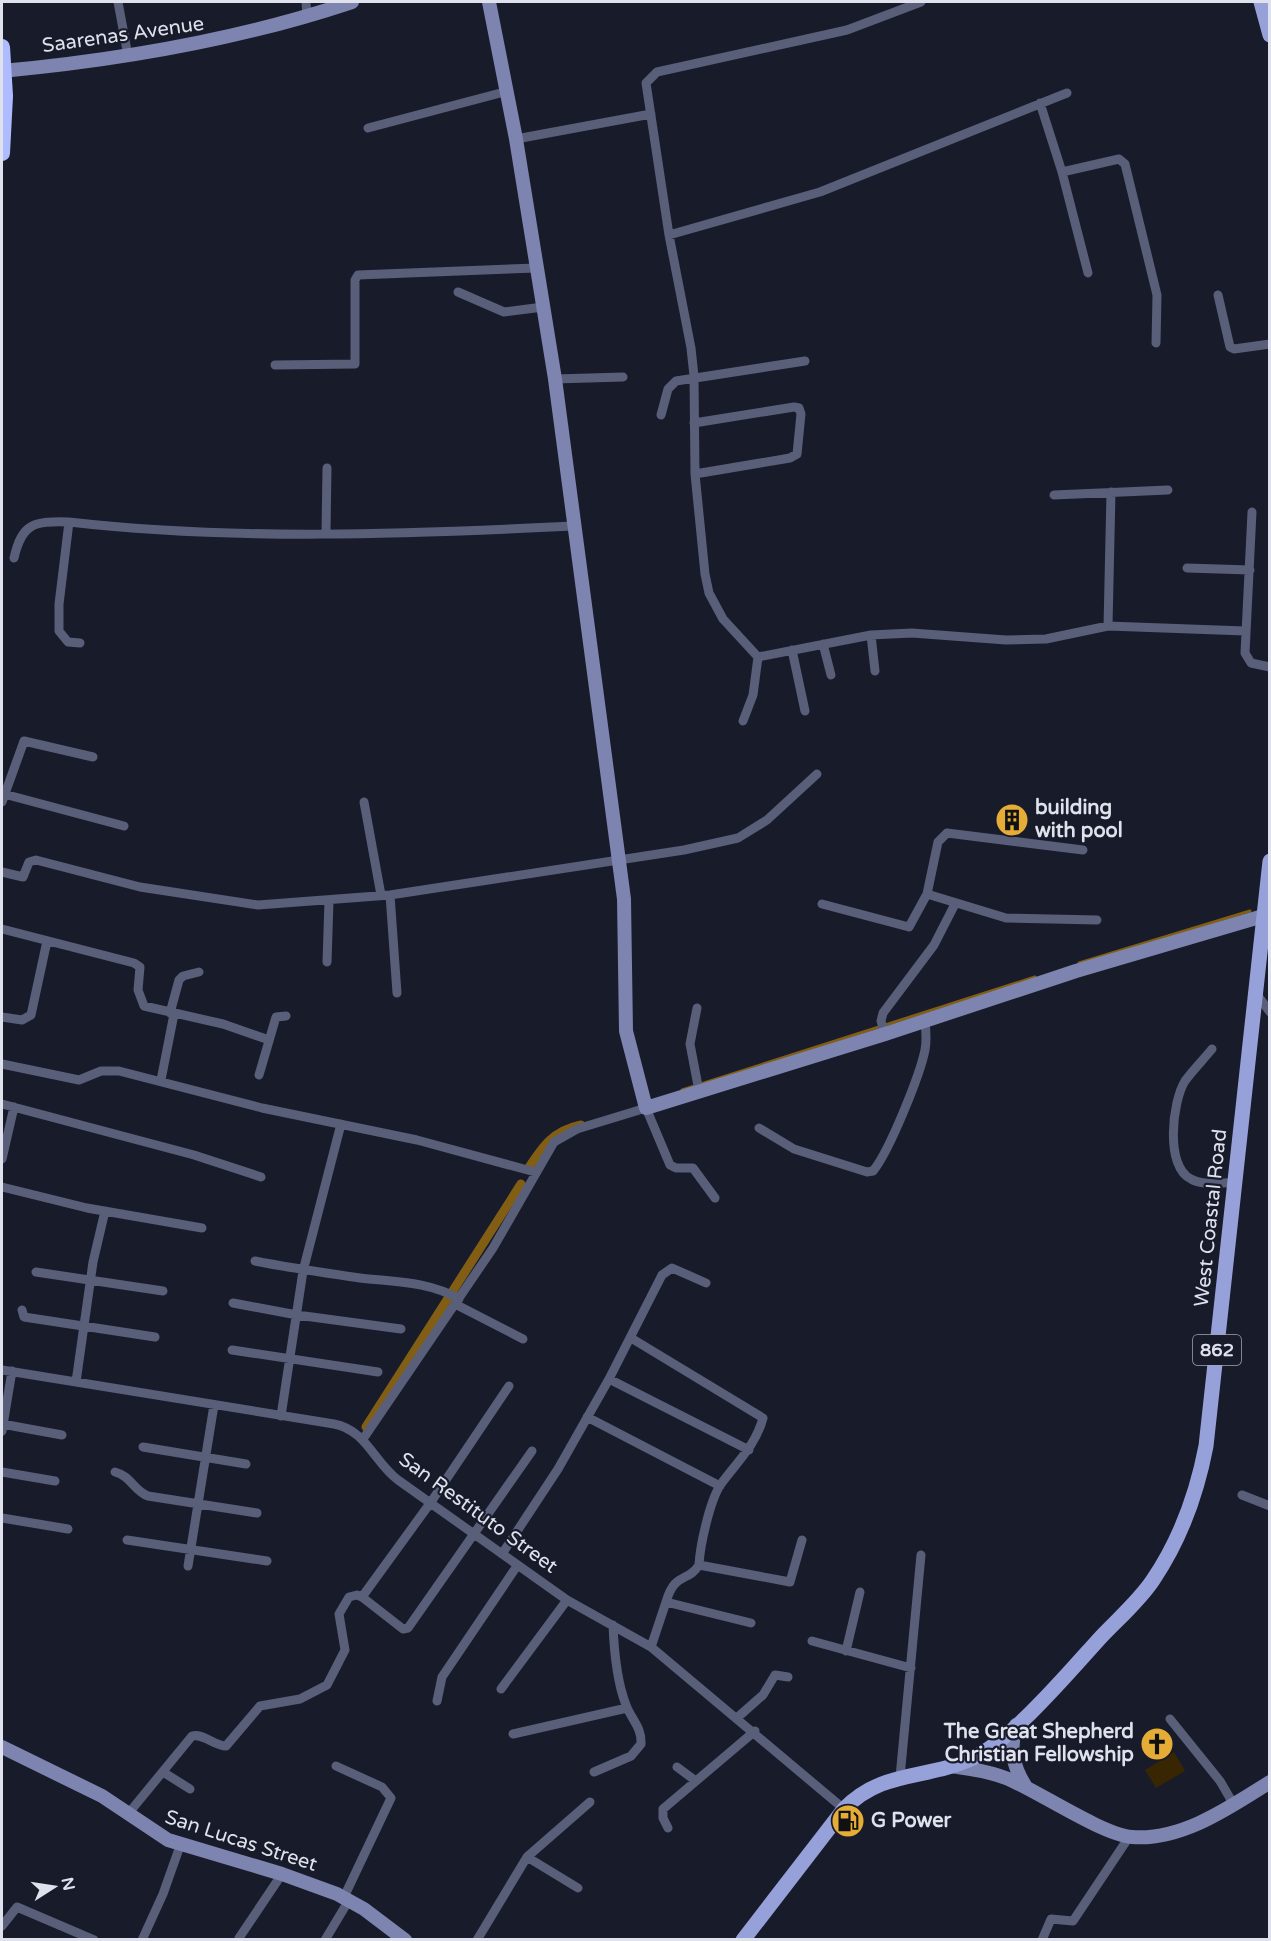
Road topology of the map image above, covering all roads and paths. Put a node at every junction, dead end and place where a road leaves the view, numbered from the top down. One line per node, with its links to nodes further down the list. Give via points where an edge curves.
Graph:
1 (118, 2): 10 (street)
2 (306, 2): 7 (street)
3 (352, 2): 7 (street, Saarenas Avenue)
4 (489, 2): 12 (street)
5 (921, 2): 15 (street, via 848,30 657,72 646,82)
6 (1262, 2): 8 (main road)
7 (307, 17): 10 (street, Saarenas Avenue, via 227,38)
8 (1269, 35)
9 (2, 47): 11 (highway)
10 (128, 56): 11 (street, Saarenas Avenue)
11 (3, 71): 18 (highway)
12 (508, 91): 16 (street); 17 (street)
13 (1067, 93): 14 (street)
14 (1040, 103): 19 (street); 20 (street, via 820,192)
15 (651, 114): 17 (street); 20 (street)
16 (368, 128)
17 (516, 139): 21 (street)
18 (2, 153)
19 (1062, 172): 22 (street); 26 (street, via 1119,159 1125,164 1157,295)
20 (669, 234): 30 (street)
21 (536, 268): 25 (street); 29 (street, via 358,275 355,364)
22 (1088, 273)
23 (458, 292): 25 (street, via 504,312)
24 (1218, 295): 27 (street, via 1230,347)
25 (543, 307): 32 (street)
26 (1156, 343)
27 (1269, 344)
28 (805, 361): 30 (street)
29 (275, 365)
30 (694, 376): 33 (street, via 676,381 668,389); 34 (street)
31 (623, 377): 32 (street)
32 (555, 379): 42 (street)
33 (661, 416)
34 (694, 423): 36 (street); 36 (street, via 794,407 801,414 797,454 790,458)
35 (327, 468): 43 (street)
36 (695, 474): 53 (street, via 710,592 723,619)
37 (1168, 490): 38 (street)
38 (1111, 492): 39 (street); 47 (street)
39 (1054, 495)
40 (1252, 512): 46 (street)
41 (69, 522): 43 (street, via 150,531); 44 (street, via 26,529 19,537); 50 (street, via 59,631 68,642)
42 (574, 526): 43 (street); 65 (street)
43 (326, 533)
44 (14, 558)
45 (1187, 568): 46 (street)
46 (1250, 570): 48 (street)
47 (1108, 626): 48 (street); 49 (street, via 1046,639)
48 (1245, 631): 54 (street, via 1247,661)
49 (871, 635): 51 (street); 55 (street)
50 (80, 643)
51 (823, 644): 52 (street); 56 (street)
52 (792, 650): 53 (street); 57 (street)
53 (758, 657): 58 (street, via 753,695)
54 (1269, 666)
55 (875, 671)
56 (831, 675)
57 (805, 711)
58 (743, 721)
59 (93, 757): 61 (street, via 24,741)
60 (817, 774): 65 (street, via 767,820 743,836)
61 (3, 798): 63 (street)
62 (364, 802): 69 (street)
63 (124, 826)
64 (1083, 850): 68 (street, via 947,832 938,842)
65 (619, 860): 69 (street); 96 (street, via 624,899 626,1031)
66 (1269, 861): 73 (main road, West Coastal Road / 862)
67 (2, 872): 70 (street, via 22,878 29,862 36,860 202,898 258,905)
68 (927, 894): 71 (street, via 909,927); 72 (street)
69 (385, 895): 70 (street); 80 (street)
70 (329, 901): 77 (street)
71 (822, 904)
72 (955, 904): 74 (street, via 1006,918); 87 (street, via 934,945 883,1013)
73 (1266, 914): 79 (main road, West Coastal Road / 862); 86 (street)
74 (1097, 920)
75 (2, 929): 76 (street)
76 (47, 941): 83 (street, via 139,965 140,1002); 85 (street, via 29,1018)
77 (327, 962)
78 (199, 972): 83 (street, via 179,980)
79 (1255, 992): 82 (street); 102 (main road, West Coastal Road / 862)
80 (397, 993)
81 (697, 1008): 93 (street, via 690,1044)
82 (1269, 1012)
83 (172, 1014): 88 (street, via 223,1024); 92 (street)
84 (286, 1016): 88 (street, via 277,1016)
85 (2, 1017)
86 (925, 1021): 87 (street); 98 (street, via 926,1047 911,1094 873,1171 794,1149)
87 (883, 1029): 93 (street)
88 (269, 1040): 91 (street)
89 (1212, 1049): 102 (street, via 1179,1095 1175,1117 1176,1164 1182,1174 1194,1181)
90 (2, 1064): 92 (street, via 68,1079 79,1080 108,1069)
91 (259, 1075)
92 (161, 1080): 97 (street, via 253,1106)
93 (697, 1086): 96 (street)
94 (2, 1104): 95 (street)
95 (14, 1107): 99 (street); 101 (street)
96 (646, 1108): 100 (street, via 561,1137); 104 (street, via 670,1165 693,1168)
97 (340, 1124): 100 (street); 108 (street)
98 (759, 1128)
99 (2, 1159)
100 (536, 1172): 113 (street, via 510,1221)
101 (261, 1176)
102 (1236, 1183): 178 (main road, West Coastal Road / 862, via 1206,1446 1198,1485 1183,1524 1153,1580)
103 (2, 1187): 105 (street)
104 (715, 1198)
105 (105, 1211): 106 (street); 110 (street)
106 (202, 1228)
107 (255, 1261): 108 (street)
108 (303, 1271): 113 (street, via 410,1283); 116 (street)
109 (36, 1272): 110 (street)
110 (91, 1281): 112 (street); 117 (street)
111 (706, 1283): 120 (street, via 677,1269 667,1271)
112 (163, 1291)
113 (455, 1298): 121 (street); 135 (street)
114 (233, 1303): 116 (street)
115 (22, 1310): 117 (street, via 24,1317)
116 (297, 1315): 118 (street); 123 (street)
117 (84, 1327): 119 (street); 128 (street)
118 (401, 1329)
119 (155, 1337)
120 (631, 1338): 127 (street); 137 (street, via 762,1416)
121 (523, 1339)
122 (232, 1350): 123 (street)
123 (290, 1359): 126 (street); 131 (street)
124 (2, 1370): 125 (street, San Restituto Street)
125 (12, 1371): 128 (street, San Restituto Street); 133 (street)
126 (378, 1372)
127 (609, 1379): 132 (street); 137 (street)
128 (76, 1382): 130 (street, San Restituto Street)
129 (509, 1386): 146 (street)
130 (214, 1405): 131 (street, San Restituto Street); 139 (street)
131 (281, 1416): 135 (street, San Restituto Street, via 344,1426)
132 (587, 1417): 144 (street); 156 (street)
133 (2, 1427): 134 (street)
134 (62, 1435)
135 (363, 1439): 146 (street, San Restituto Street, via 390,1473)
136 (143, 1447): 139 (street)
137 (749, 1450): 144 (street)
138 (532, 1451): 152 (street)
139 (205, 1458): 140 (street); 147 (street)
140 (246, 1464)
141 (2, 1472): 143 (street)
142 (115, 1472): 147 (street, via 127,1477 142,1494)
143 (55, 1481)
144 (720, 1486): 159 (street, via 703,1532)
145 (1242, 1495): 148 (street)
146 (431, 1502): 152 (street, San Restituto Street); 163 (street)
147 (197, 1504): 149 (street); 155 (street)
148 (1269, 1506)
149 (257, 1513)
150 (2, 1518): 151 (street)
151 (68, 1529)
152 (474, 1533): 156 (street, San Restituto Street); 163 (street, via 408,1628 403,1629)
153 (127, 1540): 155 (street)
154 (801, 1540): 159 (street, via 788,1583)
155 (191, 1548): 158 (street); 160 (street)
156 (502, 1554): 161 (street, San Restituto Street)
157 (921, 1555): 171 (street)
158 (267, 1561)
159 (699, 1565): 165 (street, via 695,1572 676,1580)
160 (188, 1566)
161 (517, 1566): 164 (street, San Restituto Street); 174 (street, via 442,1677)
162 (860, 1592): 170 (street)
163 (362, 1597): 185 (street, via 348,1597 340,1612 345,1650 325,1686 300,1699 260,1706 226,1746 193,1735)
164 (567, 1600): 167 (street, San Restituto Street); 173 (street)
165 (666, 1602): 166 (street); 169 (street)
166 (751, 1623)
167 (613, 1625): 169 (street, San Restituto Street); 175 (street)
168 (812, 1641): 170 (street)
169 (651, 1647): 176 (street, San Restituto Street)
170 (846, 1650): 171 (street)
171 (911, 1668): 187 (street)
172 (788, 1677): 176 (street, via 775,1676 763,1695)
173 (501, 1689)
174 (437, 1701)
175 (627, 1708): 180 (street); 186 (street, via 635,1718 641,1744 631,1756)
176 (738, 1717): 179 (street, San Restituto Street)
177 (1170, 1719): 193 (street, via 1220,1781)
178 (1016, 1725): 183 (main road, West Coastal Road / 862, via 983,1752); 190 (street, via 1014,1760)
179 (755, 1731): 188 (street); 194 (street, San Restituto Street)
180 (513, 1734)
181 (2, 1747): 195 (street, San Lucas Street, via 102,1796)
182 (336, 1766): 202 (street, via 382,1787 391,1798)
183 (951, 1766): 187 (main road, 862); 190 (street, via 999,1775)
184 (677, 1767): 188 (street)
185 (163, 1772): 191 (street); 195 (street)
186 (594, 1772)
187 (900, 1777): 194 (main road, 862, via 871,1788)
188 (696, 1782): 196 (street, via 663,1809)
189 (1269, 1782): 193 (street)
190 (1026, 1787): 197 (street)
191 (190, 1789)
192 (590, 1802): 199 (street)
193 (1234, 1805): 197 (street, via 1159,1836)
194 (844, 1809): 210 (main road, 862)
195 (128, 1815): 198 (street, San Lucas Street)
196 (668, 1828)
197 (1130, 1837): 211 (street, via 1073,1921 1051,1918)
198 (180, 1846): 200 (street, San Lucas Street); 207 (street)
199 (527, 1857): 201 (street); 209 (street)
200 (282, 1874): 202 (street, San Lucas Street); 204 (street)
201 (578, 1888)
202 (347, 1899): 205 (street, San Lucas Street); 208 (street)
203 (2, 1926): 206 (street, via 17,1907)
204 (239, 1938)
205 (402, 1939)
206 (94, 1940)
207 (142, 1940)
208 (325, 1940)
209 (477, 1940)
210 (743, 1940)
211 (1042, 1940)

